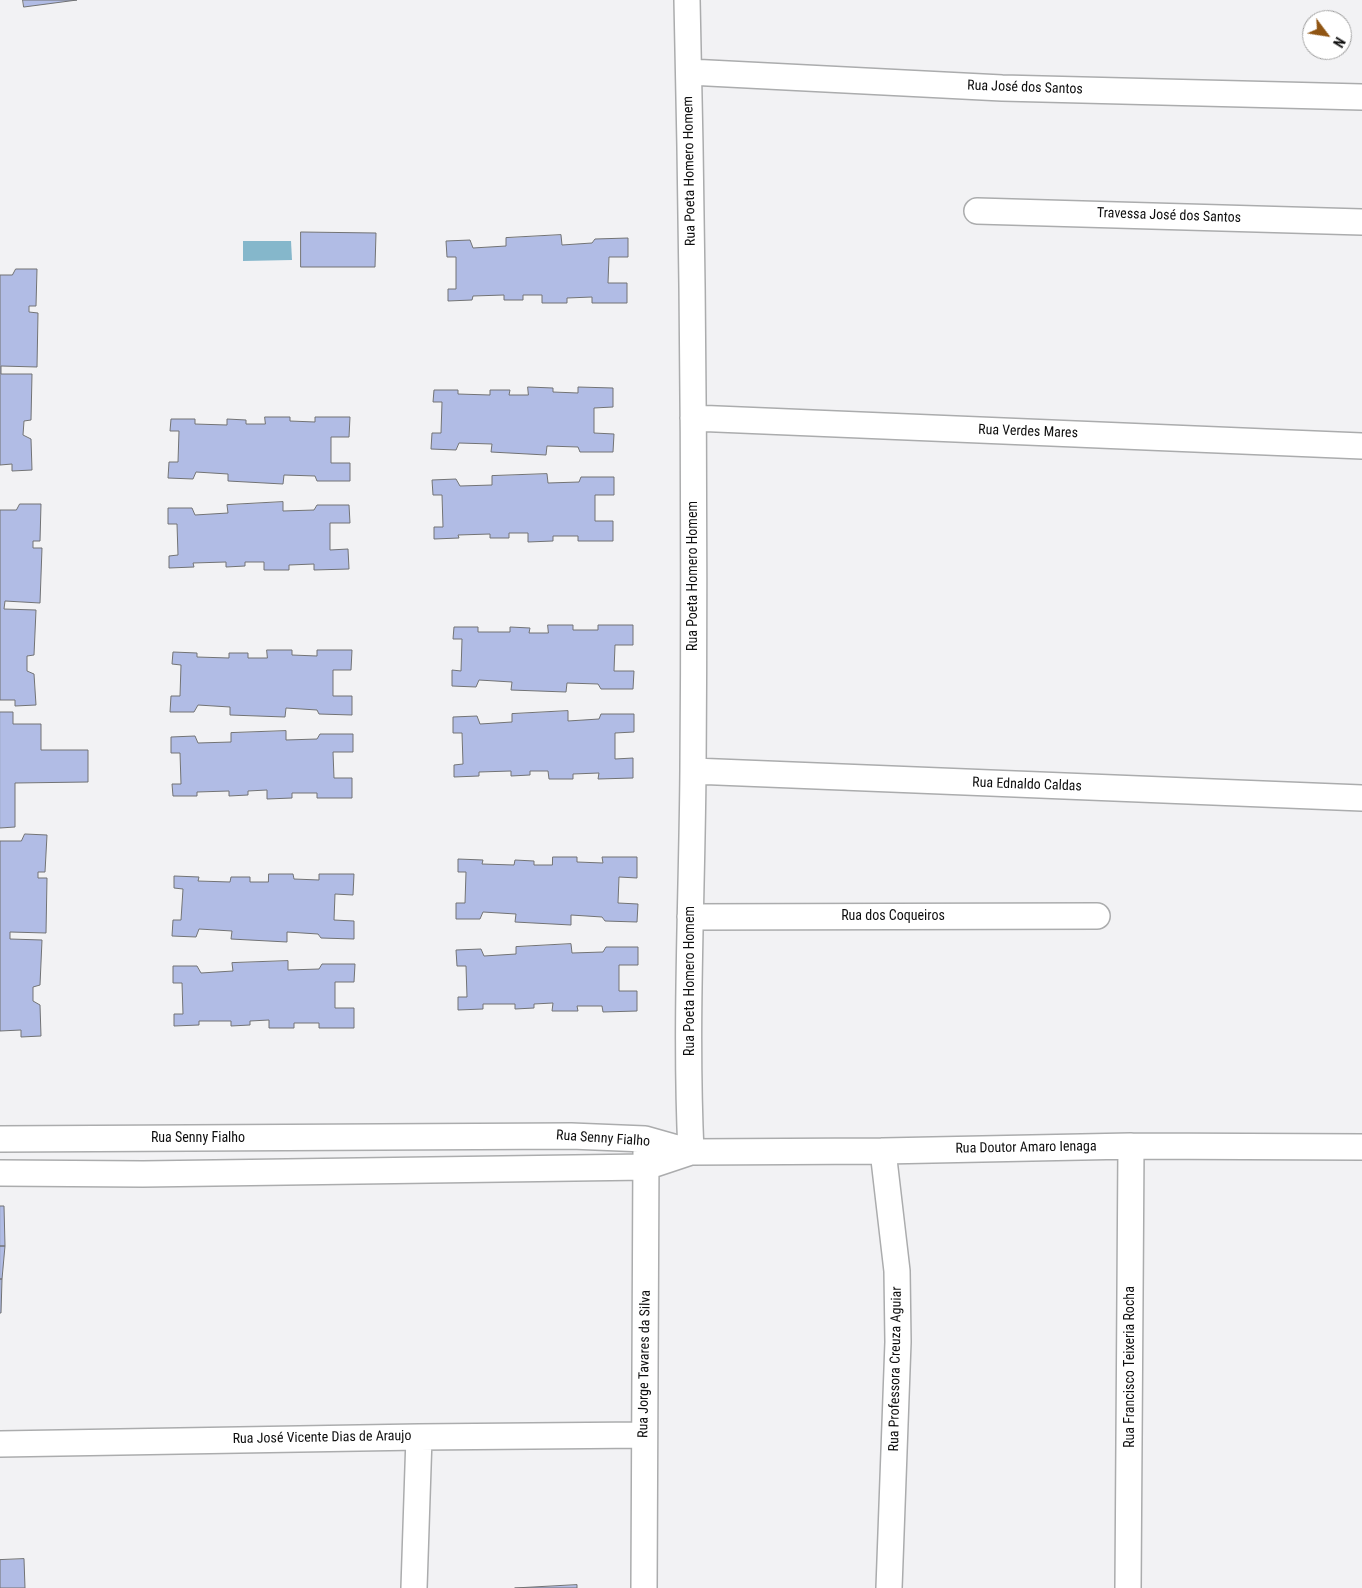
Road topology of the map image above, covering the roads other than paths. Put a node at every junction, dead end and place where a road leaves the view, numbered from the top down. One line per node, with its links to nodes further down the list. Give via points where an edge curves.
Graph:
1 (687, 0): 2 (street, Rua Poeta Homero Homem)
2 (689, 72): 3 (street, Rua José dos Santos, via 1002,88); 6 (street, Rua Poeta Homero Homem)
3 (1362, 97)
4 (977, 211): 5 (street, Travessa José dos Santos)
5 (1362, 222)
6 (693, 418): 7 (street, Rua Verdes Mares); 8 (street, Rua Poeta Homero Homem)
7 (1362, 446)
8 (693, 771): 9 (street, Rua Ednaldo Caldas); 11 (street, Rua Poeta Homero Homem)
9 (1362, 798)
10 (1097, 916): 11 (street, Rua dos Coqueiros)
11 (690, 917): 17 (street, Rua Poeta Homero Homem)
12 (0, 1138): 13 (street, Rua Senny Fialho, via 571,1136)
13 (645, 1139): 17 (street, Rua Senny Fialho); 18 (street, Rua Jorge Tavares da Silva)
14 (1132, 1146): 15 (street, Rua Doutor Amaro Ienaga); 16 (street, Rua Doutor Amaro Ienaga); 26 (street, Rua Francisco Teixeria Rocha)
15 (1362, 1147)
16 (883, 1151): 17 (street, Rua Doutor Amaro Ienaga); 25 (street, Rua Professora Creuza Aguiar, via 898,1271)
17 (691, 1152): 18 (street, Rua Senny Fialho)
18 (646, 1167): 19 (street, Rua Senny Fialho); 20 (street, Rua Jorge Tavares da Silva)
19 (0, 1173)
20 (644, 1435): 21 (street, Rua José Vicente Dias de Araujo); 24 (street, Rua Jorge Tavares da Silva)
21 (419, 1436): 22 (street, Rua José Vicente Dias de Araujo); 23 (street)
22 (0, 1444)
23 (414, 1588)
24 (644, 1588)
25 (889, 1588)
26 (1128, 1588)

